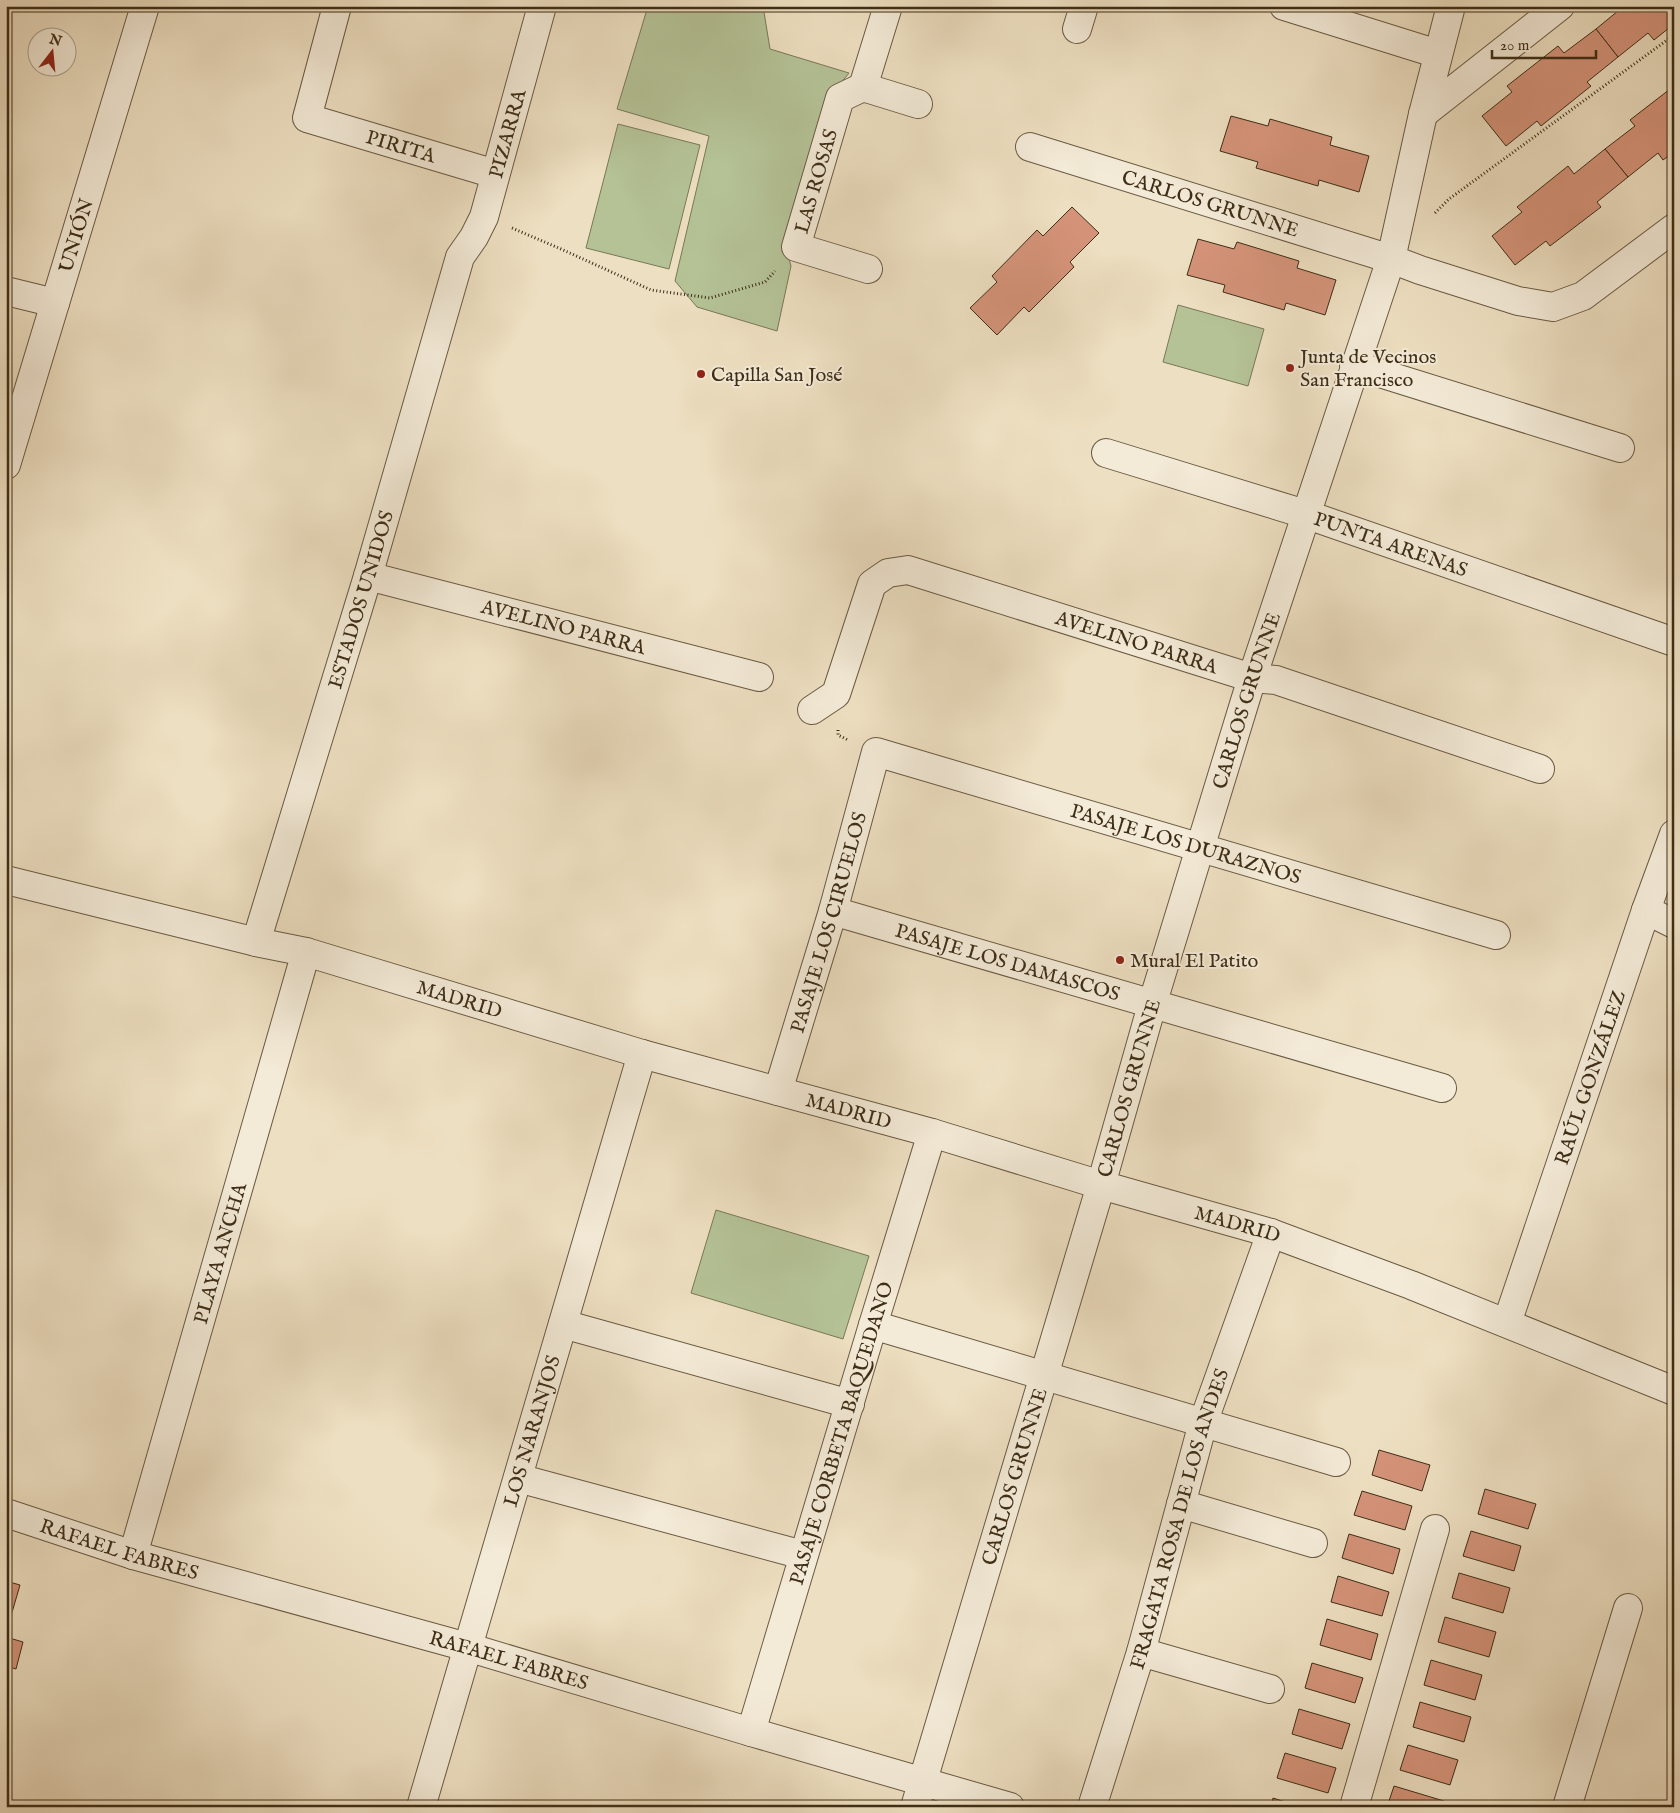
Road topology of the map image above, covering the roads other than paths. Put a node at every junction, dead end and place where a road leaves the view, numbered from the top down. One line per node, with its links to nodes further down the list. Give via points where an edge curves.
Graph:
1 (144, 6): 19 (street, UNIÓN)
2 (337, 6): 13 (street, PIRITA, via 306,118)
3 (542, 6): 13 (street, PIZARRA)
4 (888, 6): 9 (street)
5 (1284, 6): 8 (street)
6 (1451, 6): 8 (street, CARLOS GRUNNE)
7 (1560, 6): 11 (street)
8 (1438, 54): 11 (street, CARLOS GRUNNE)
9 (863, 87): 10 (street); 17 (street, LAS ROSAS, via 840,98 796,247)
10 (918, 104)
11 (1423, 114): 16 (street, CARLOS GRUNNE)
12 (1030, 147): 16 (street, CARLOS GRUNNE)
13 (495, 174): 15 (street, PIZARRA, via 484,217)
14 (1674, 228): 16 (street, CARLOS GRUNNE, via 1583,296 1553,307 1518,301)
15 (460, 257): 25 (street, ESTADOS UNIDOS)
16 (1391, 259): 20 (street, CARLOS GRUNNE)
17 (868, 268)
18 (6, 291): 19 (street)
19 (55, 303): 23 (street, UNIÓN)
20 (1354, 366): 21 (street); 24 (street, CARLOS GRUNNE)
21 (1620, 448)
22 (1106, 453): 24 (street, PUNTA ARENAS)
23 (6, 465)
24 (1305, 514): 26 (street, PUNTA ARENAS); 28 (street, CARLOS GRUNNE)
25 (368, 576): 27 (street, AVELINO PARRA); 40 (street, ESTADOS UNIDOS)
26 (1674, 642)
27 (759, 677)
28 (1252, 678): 29 (street, AVELINO PARRA, via 908,570 888,573 872,584 836,694); 31 (street, AVELINO PARRA, via 1276,680); 33 (street, CARLOS GRUNNE)
29 (812, 710)
30 (876, 752): 33 (street, PASAJE LOS DURAZNOS); 37 (street, PASAJE LOS CIRUELOS)
31 (1540, 769)
32 (1674, 834): 35 (street, RAÚL GONZÁLEZ)
33 (1200, 848): 39 (street, PASAJE LOS DURAZNOS); 42 (street, CARLOS GRUNNE)
34 (6, 880): 40 (street, MADRID)
35 (1666, 883): 36 (street, RAÚL GONZÁLEZ)
36 (1646, 910): 38 (street); 49 (street, RAÚL GONZÁLEZ)
37 (833, 911): 42 (street, PASAJE LOS DAMASCOS); 45 (street, PASAJE LOS CIRUELOS)
38 (1674, 924)
39 (1496, 935)
40 (256, 942): 41 (street, MADRID)
41 (306, 952): 43 (street, MADRID); 62 (street, PLAYA ANCHA)
42 (1152, 1005): 44 (street, PASAJE LOS DAMASCOS); 47 (street, CARLOS GRUNNE)
43 (642, 1054): 45 (street, MADRID); 50 (street, LOS NARANJOS)
44 (1442, 1088)
45 (778, 1091): 46 (street, MADRID)
46 (932, 1133): 47 (street, MADRID); 51 (street, PASAJE CORBETA BAQUEDANO)
47 (1101, 1185): 48 (street, MADRID); 52 (street, CARLOS GRUNNE)
48 (1271, 1233): 49 (street, MADRID); 55 (street, FRAGATA ROSA DE LOS ANDES)
49 (1507, 1322): 53 (street, MADRID)
50 (563, 1324): 54 (street); 57 (street, LOS NARANJOS)
51 (872, 1325): 52 (street); 54 (street, PASAJE CORBETA BAQUEDANO)
52 (1044, 1376): 55 (street); 69 (street, CARLOS GRUNNE)
53 (1674, 1391)
54 (850, 1404): 63 (street, PASAJE CORBETA BAQUEDANO)
55 (1203, 1424): 56 (street); 58 (street, FRAGATA ROSA DE LOS ANDES)
56 (1336, 1462)
57 (518, 1478): 63 (street); 65 (street, LOS NARANJOS)
58 (1181, 1504): 61 (street); 66 (street, FRAGATA ROSA DE LOS ANDES)
59 (6, 1513): 62 (street, RAFAEL FABRES)
60 (1435, 1529): 74 (street)
61 (1313, 1543)
62 (133, 1554): 65 (street, RAFAEL FABRES)
63 (803, 1555): 68 (street, PASAJE CORBETA BAQUEDANO)
64 (1628, 1608): 75 (street)
65 (467, 1647): 68 (street, RAFAEL FABRES); 70 (street, LOS NARANJOS)
66 (1141, 1652): 67 (street); 73 (street, FRAGATA ROSA DE LOS ANDES)
67 (1270, 1689)
68 (751, 1732): 69 (street, RAFAEL FABRES)
69 (923, 1781): 71 (street, CARLOS GRUNNE); 72 (street, RAFAEL FABRES)
70 (421, 1807)
71 (915, 1807)
72 (1010, 1807)
73 (1092, 1807)
74 (1354, 1807)
75 (1567, 1807)

